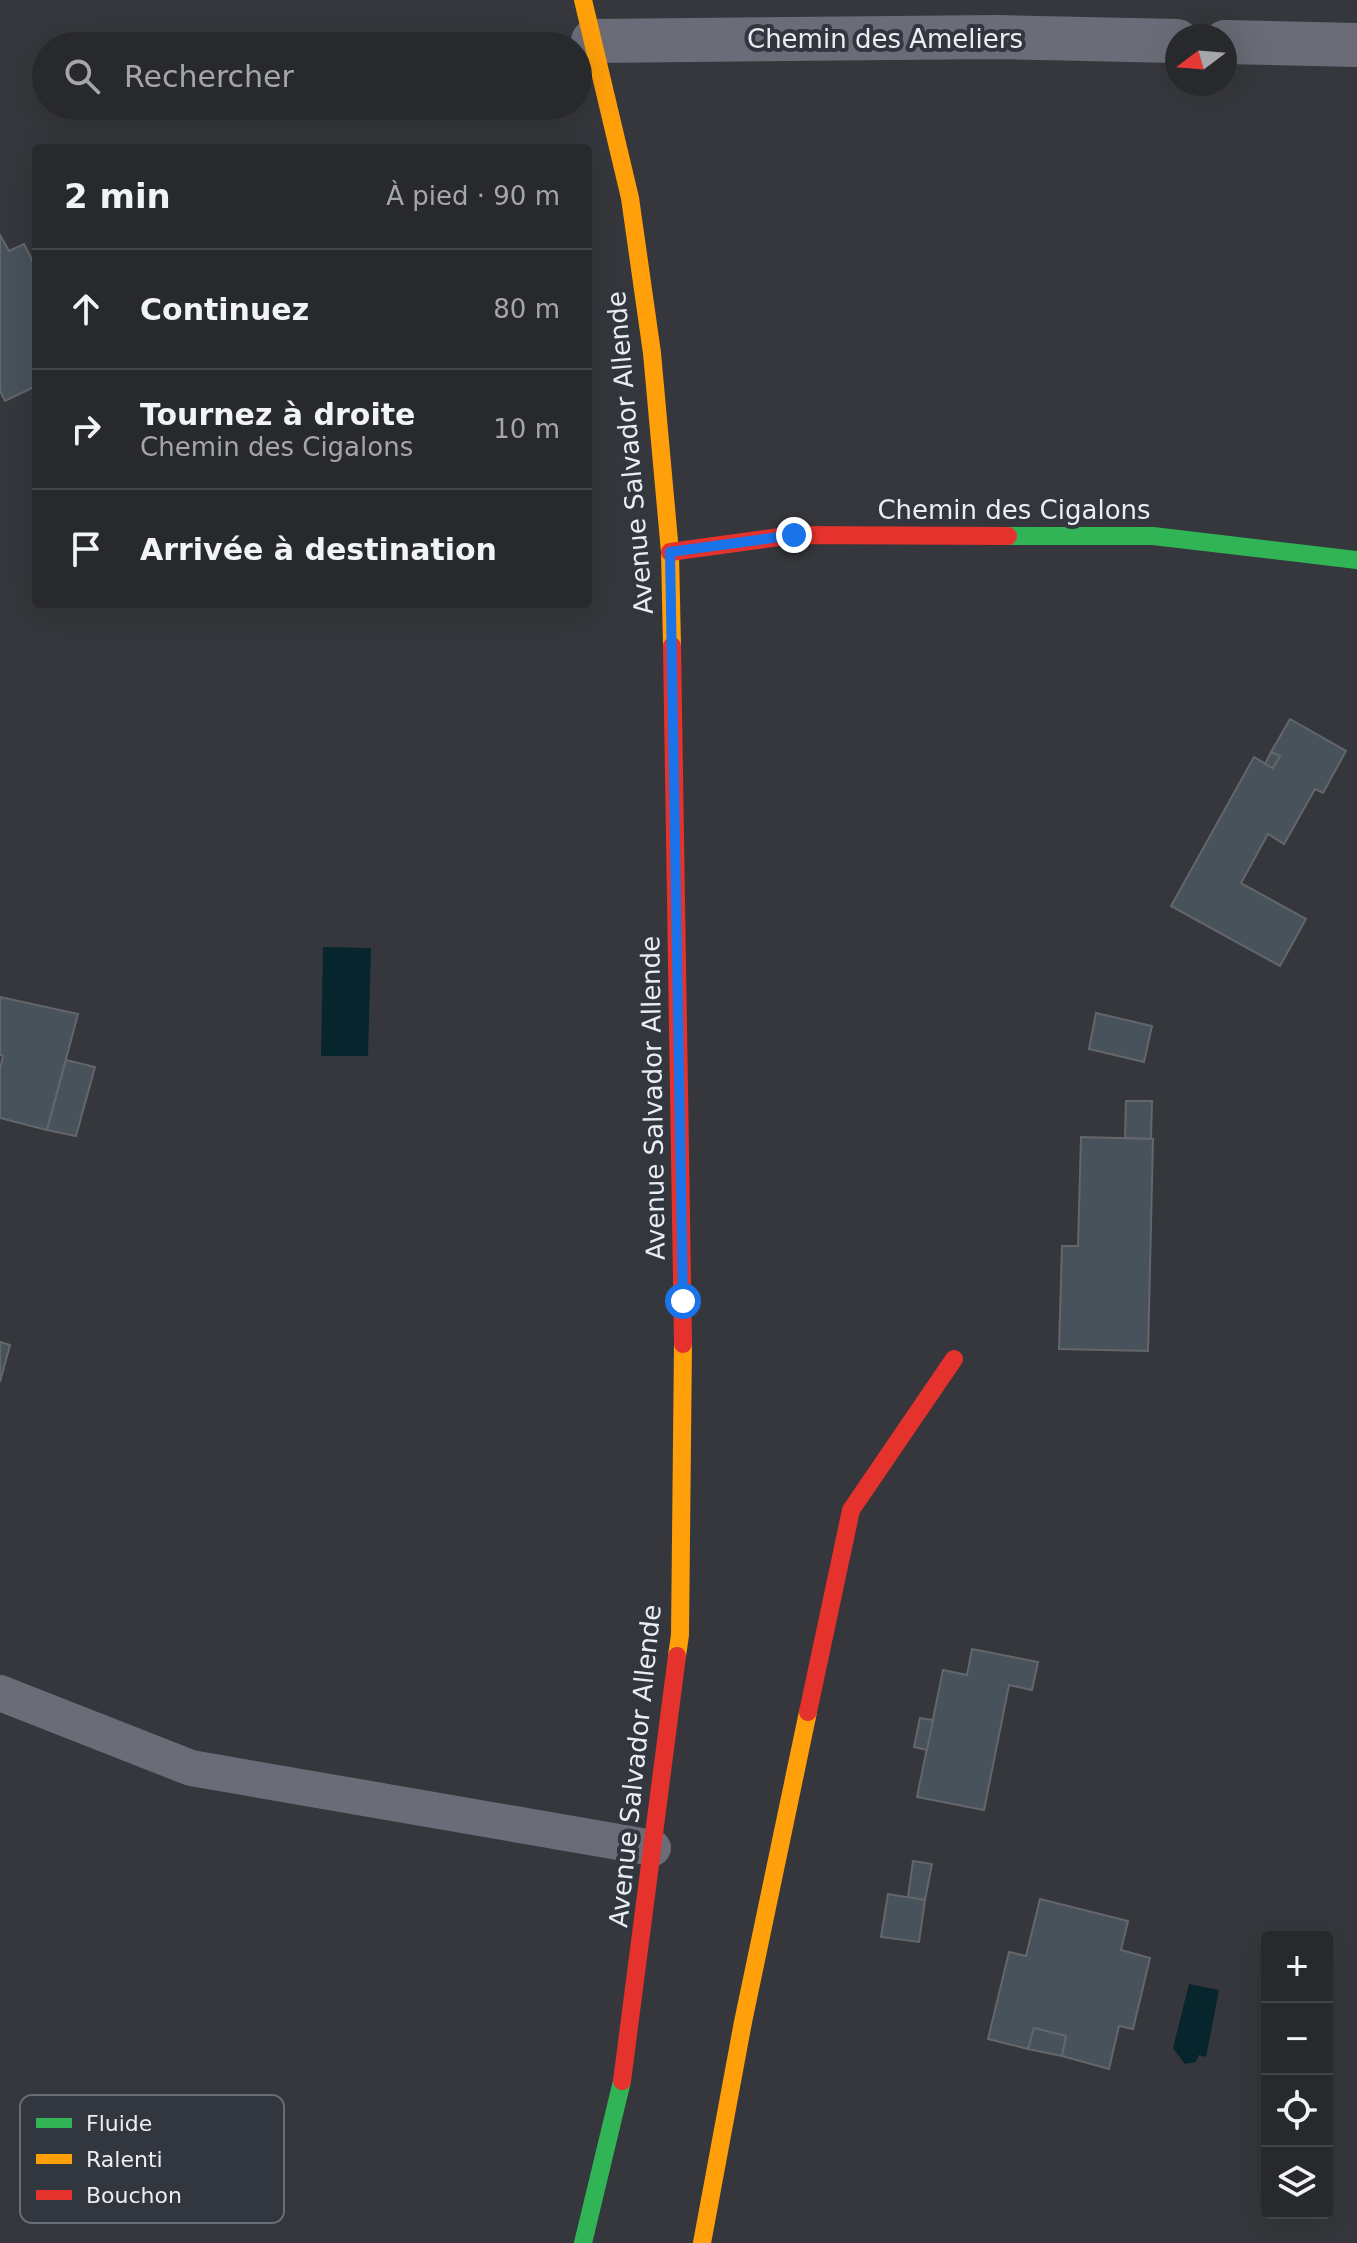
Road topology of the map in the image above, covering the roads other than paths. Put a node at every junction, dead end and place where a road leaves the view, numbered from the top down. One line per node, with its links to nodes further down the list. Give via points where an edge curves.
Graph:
1 (588, 20): 3 (street, Chemin des Ameliers)
2 (592, 37): 6 (main road, Avenue Salvador Allende, via 630,198 652,353)
3 (1165, 41)
4 (1237, 42): 5 (street)
5 (1357, 45)
6 (670, 552): 7 (main road, Chemin des Cigalons, via 794,535 1153,536); 10 (main road, Avenue Salvador Allende, via 683,1301 680,1635)
7 (1357, 560)
8 (954, 1359): 12 (main road, via 851,1510)
9 (0, 1693): 10 (lane, via 191,1768)
10 (653, 1848): 11 (main road, Avenue Salvador Allende, via 625,2070)
11 (583, 2243)
12 (702, 2243)

